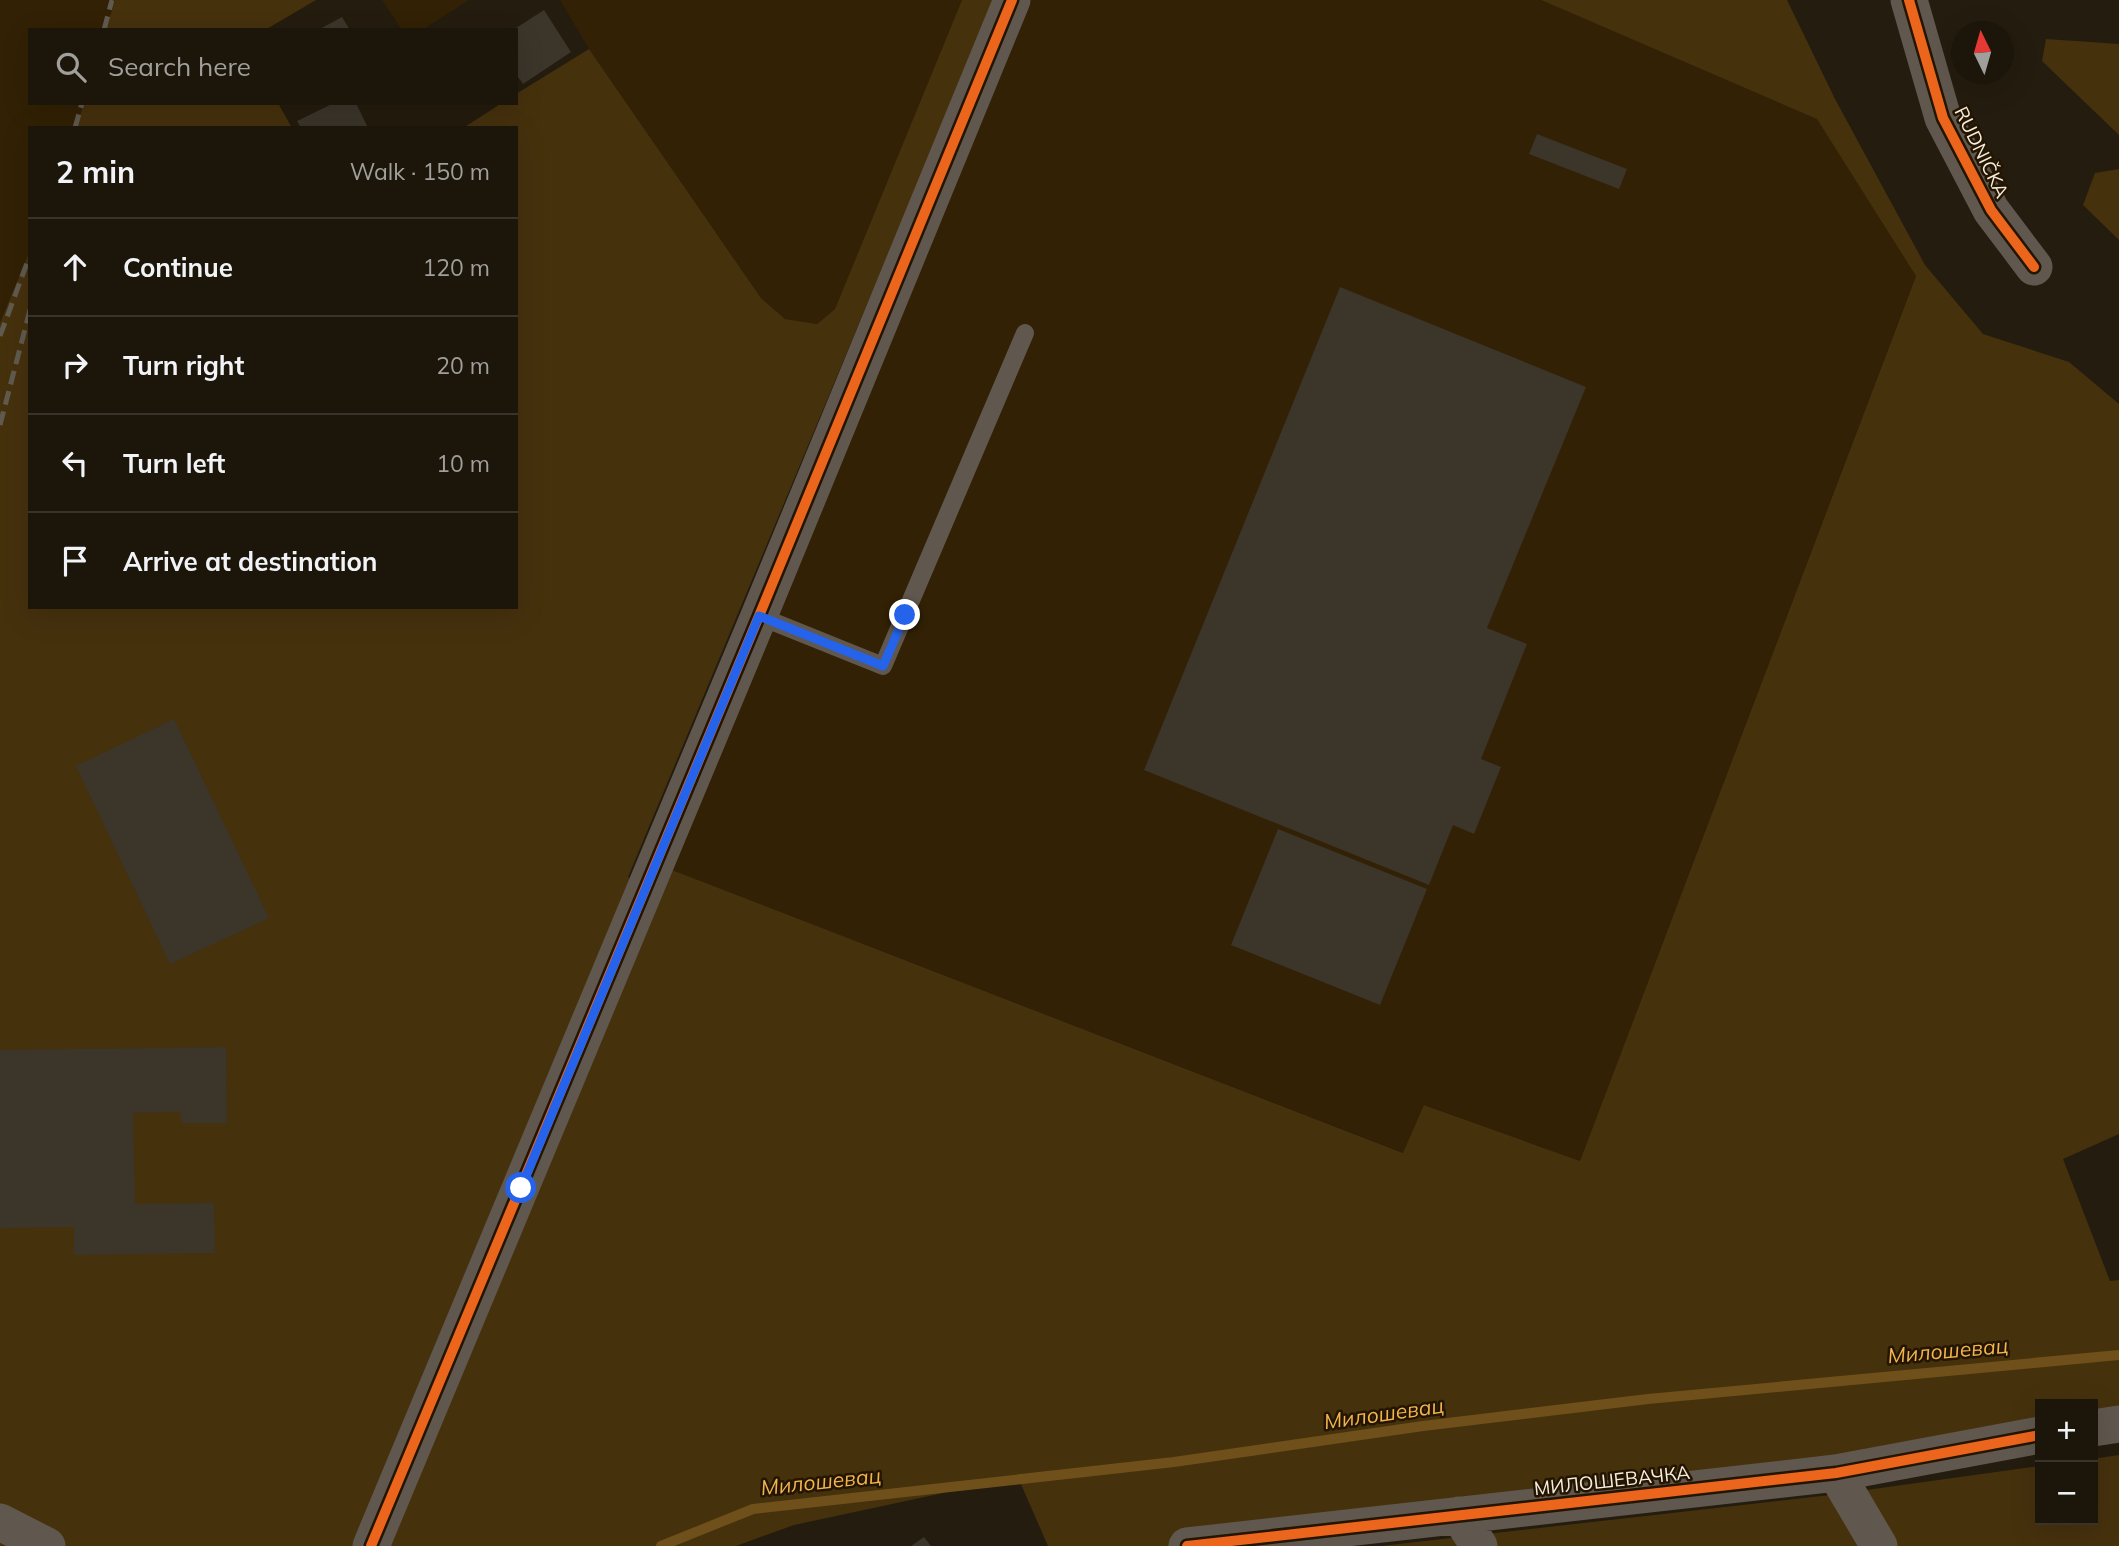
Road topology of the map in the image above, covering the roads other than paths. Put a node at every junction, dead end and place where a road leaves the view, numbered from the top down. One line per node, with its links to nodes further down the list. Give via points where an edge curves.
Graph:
1 (1012, 0): 5 (street)
2 (1909, 0): 3 (street, RUDNIČKA, via 1943,118 1991,210)
3 (2034, 267)
4 (1025, 333): 5 (lane, via 883,666)
5 (759, 616): 13 (street)
6 (2119, 1424): 7 (street)
7 (2098, 1426)
8 (2035, 1436): 9 (street, МИЛОШЕВАЧКА)
9 (1836, 1473): 10 (street, МИЛОШЕВАЧКА); 16 (street)
10 (1460, 1515): 14 (street, МИЛОШЕВАЧКА); 15 (street)
11 (0, 1522): 12 (street)
12 (47, 1546)
13 (371, 1546)
14 (1186, 1546)
15 (1479, 1546)
16 (1879, 1546)

